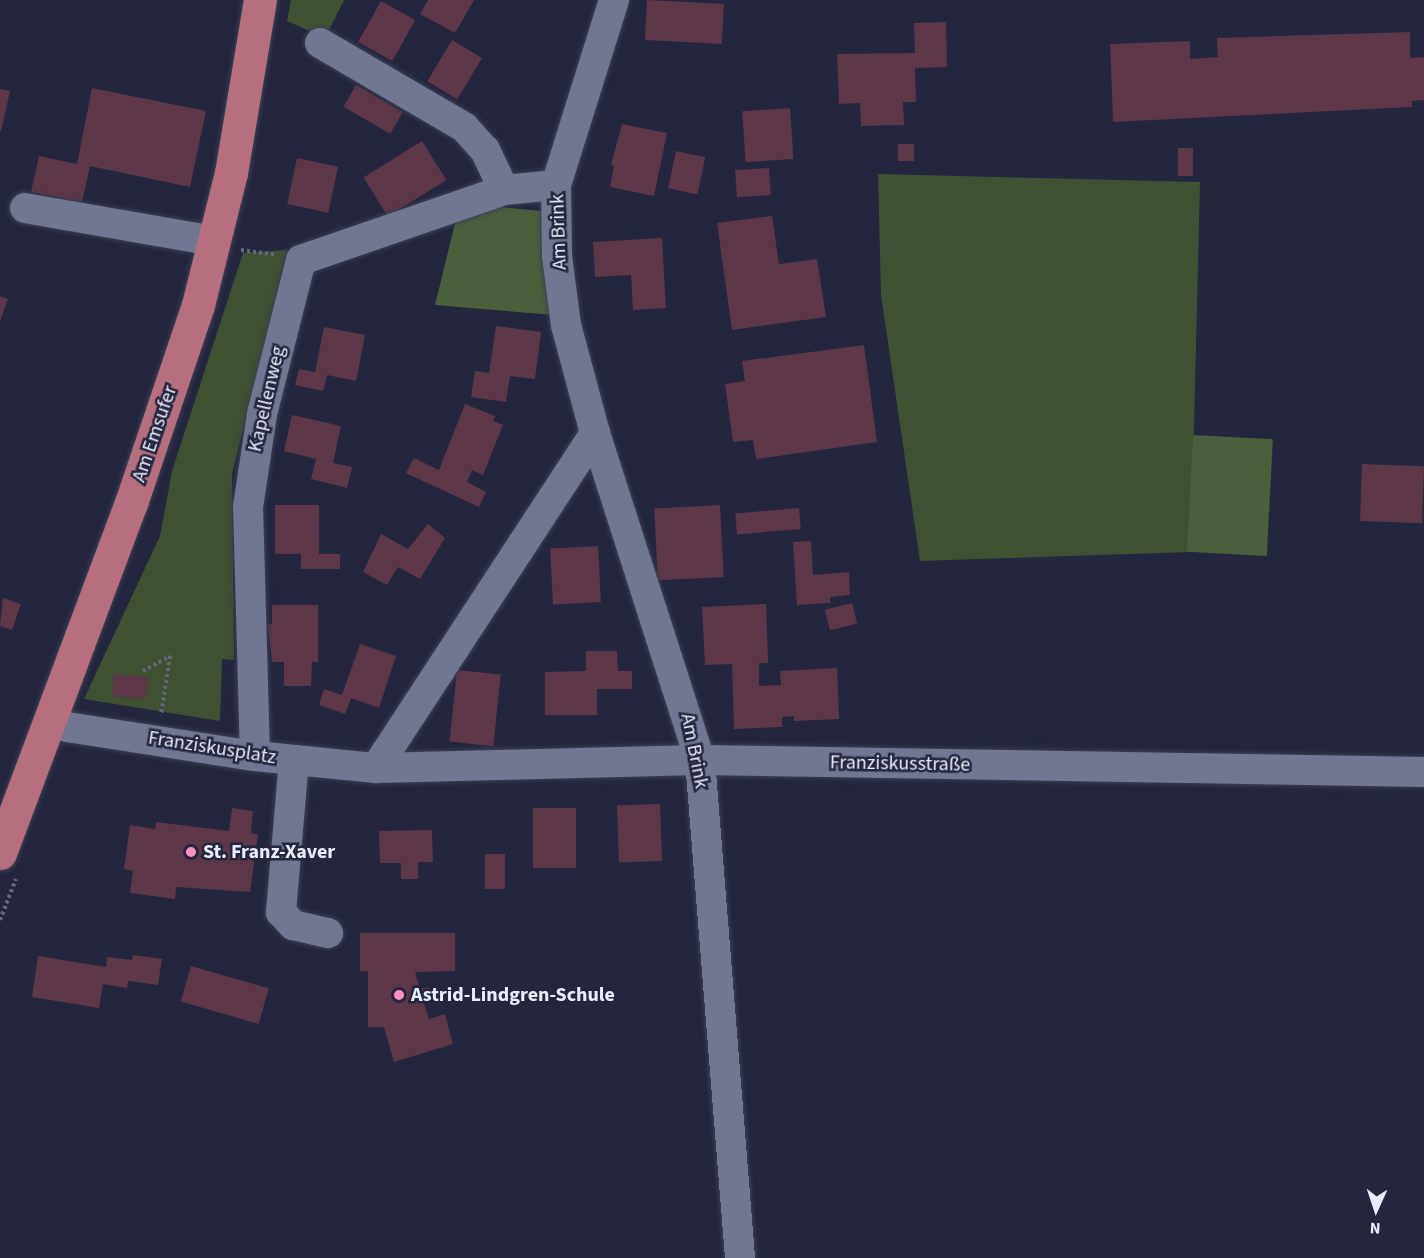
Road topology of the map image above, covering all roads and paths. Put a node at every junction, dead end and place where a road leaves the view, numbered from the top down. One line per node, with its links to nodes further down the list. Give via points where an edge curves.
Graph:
1 (260, 0): 7 (main road, Am Emsufer)
2 (614, 0): 4 (street, Am Brink)
3 (320, 43): 5 (street, via 464,127 484,150)
4 (556, 185): 5 (street); 9 (street, Am Brink, via 555,227 566,325)
5 (504, 190): 8 (street)
6 (25, 208): 7 (street)
7 (226, 245): 8 (path); 11 (main road, Am Emsufer, via 198,305 150,449)
8 (301, 260): 13 (street, Kapellenweg, via 262,414 248,507)
9 (595, 433): 15 (street, Am Brink); 16 (street)
10 (143, 671): 12 (path, via 170,656)
11 (50, 721): 12 (street, Franziskusplatz, via 67,727); 18 (main road, Am Emsufer)
12 (157, 739): 13 (street, Franziskusplatz)
13 (255, 756): 14 (street, Franziskusplatz)
14 (294, 760): 16 (street, Franziskusplatz); 19 (street, via 281,912 293,925)
15 (700, 760): 16 (street, Franziskusstraße); 17 (street, Franziskusstraße); 20 (street, Am Brink)
16 (376, 768)
17 (1424, 772)
18 (0, 853)
19 (328, 933)
20 (740, 1258)

